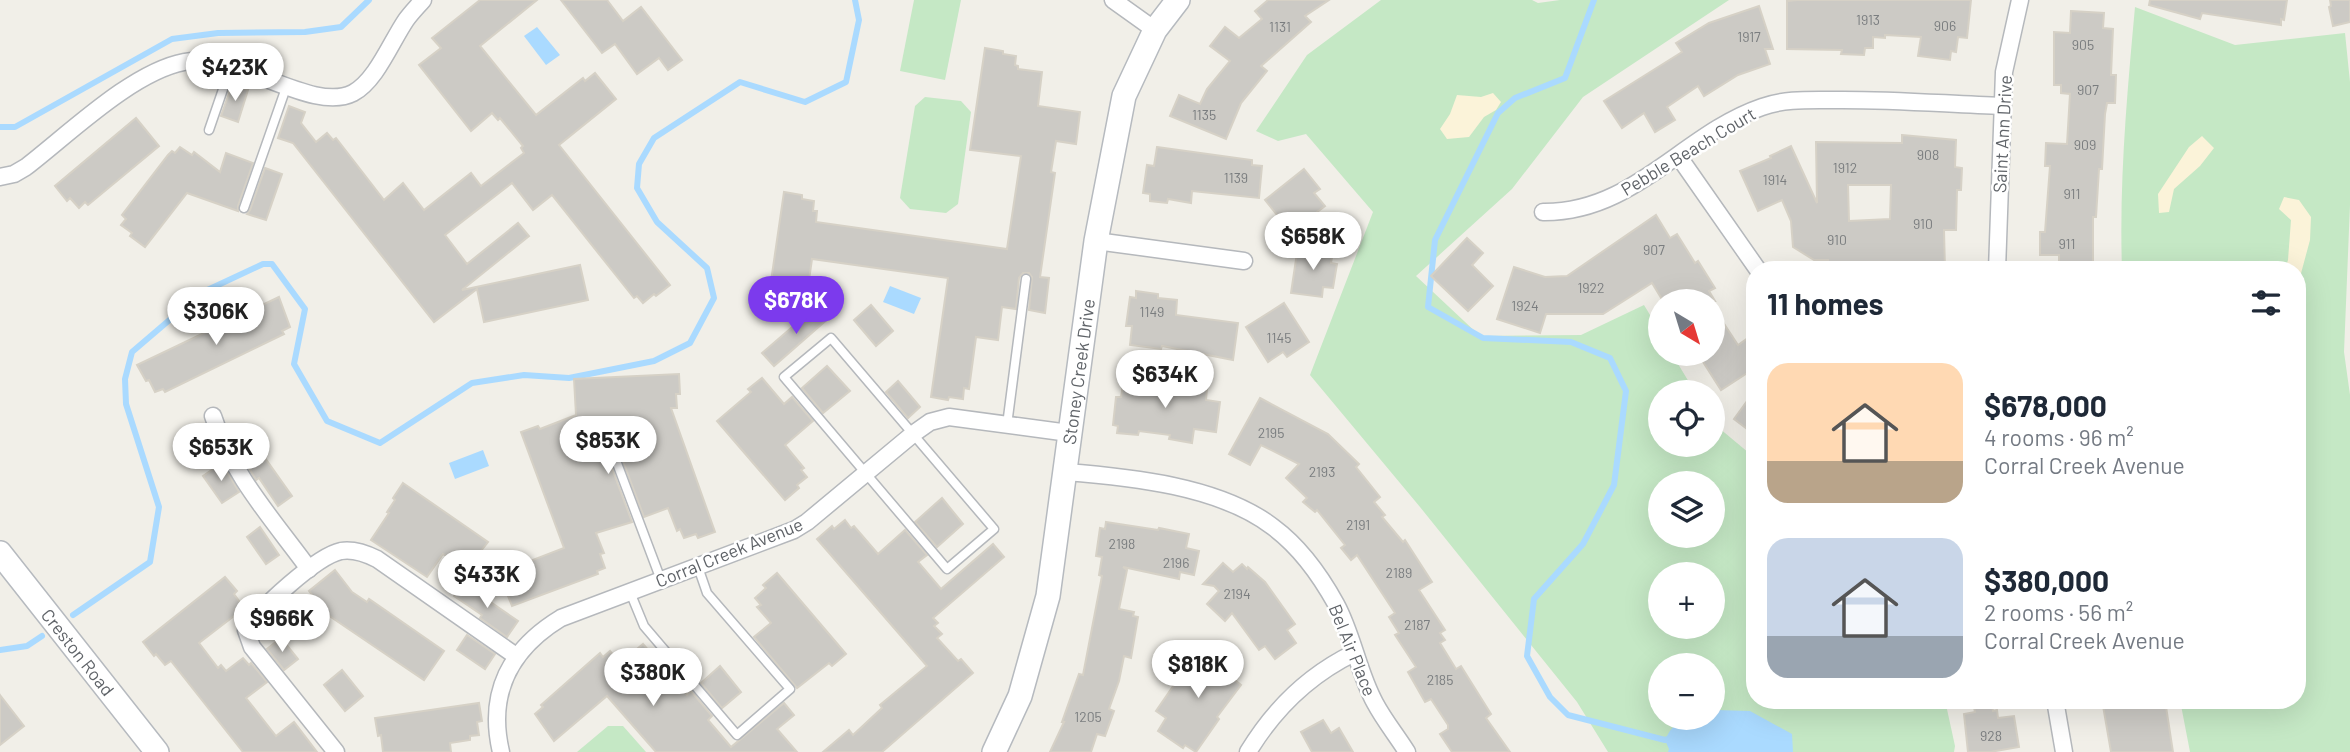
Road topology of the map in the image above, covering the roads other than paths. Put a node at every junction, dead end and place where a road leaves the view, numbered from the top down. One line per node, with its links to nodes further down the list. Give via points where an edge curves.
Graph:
1 (423, 0): 7 (street, via 367,83 352,93 318,97)
2 (1113, 0): 5 (street)
3 (1178, 0): 5 (street, Stoney Creek Drive)
4 (2020, 0): 8 (street, Saint Ann Drive, via 2006,61)
5 (1155, 30): 14 (street, Stoney Creek Drive, via 1124,96)
6 (231, 66): 7 (street); 9 (lane); 11 (street, via 185,62 152,73 126,88 26,167)
7 (287, 85): 12 (lane)
8 (2002, 106): 10 (street, Pebble Beach Court, via 1788,100 1736,118); 17 (street, Saint Ann Drive)
9 (209, 130)
10 (1679, 157): 13 (street, Pebble Beach Court, via 1622,192 1560,212); 16 (street)
11 (0, 177)
12 (244, 208)
13 (1543, 212)
14 (1096, 240): 15 (street); 22 (street, Stoney Creek Drive)
15 (1244, 261)
16 (1752, 261)
17 (1997, 261)
18 (1026, 279): 20 (lane)
19 (213, 416): 28 (street, via 235,466)
20 (1007, 425): 22 (street, Corral Creek Avenue); 23 (street, Corral Creek Avenue, via 949,417 930,422)
21 (603, 426): 29 (lane)
22 (1069, 433): 24 (street, Stoney Creek Drive)
23 (913, 434): 25 (street, Corral Creek Avenue); 25 (lane, via 994,529 947,569); 25 (lane, via 831,338 784,377)
24 (1065, 472): 31 (street, Bel Air Place, via 1179,488 1237,505 1272,526 1312,566 1337,606); 37 (street, Stoney Creek Drive, via 1048,596 1020,696)
25 (865, 473): 27 (street, Corral Creek Avenue, via 794,530)
26 (0, 553): 34 (street, Creston Road)
27 (698, 567): 29 (street, Corral Creek Avenue); 30 (lane, via 707,593 790,690 737,734 644,626)
28 (309, 569): 32 (street, via 342,551 365,553); 35 (street, via 254,617 246,630 252,647)
29 (661, 580): 30 (street, Corral Creek Avenue)
30 (630, 592): 32 (street, Corral Creek Avenue, via 561,618)
31 (1354, 653): 38 (street, via 1300,686); 39 (street, Bel Air Place, via 1374,703)
32 (516, 656): 36 (street, Corral Creek Avenue, via 499,690 496,728)
33 (2057, 709): 40 (street)
34 (157, 752)
35 (336, 752)
36 (501, 752)
37 (995, 752)
38 (1248, 752)
39 (1407, 752)
40 (2064, 752)

